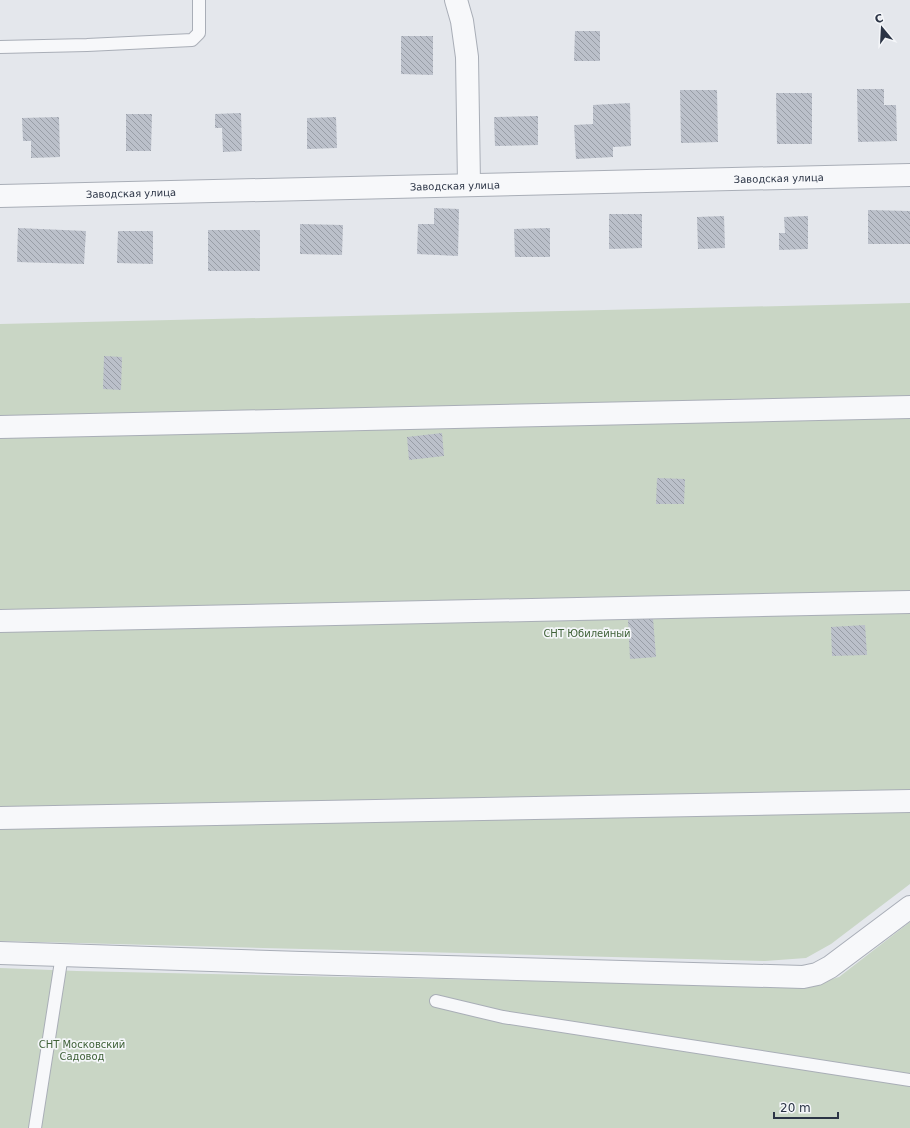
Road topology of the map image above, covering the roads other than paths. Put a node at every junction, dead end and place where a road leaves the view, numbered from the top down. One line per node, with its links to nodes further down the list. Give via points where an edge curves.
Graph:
1 (199, 0): 3 (lane, via 198,33 192,40)
2 (456, 0): 5 (street, via 467,57)
3 (0, 47)
4 (910, 175): 5 (street, Заводская улица)
5 (469, 184): 6 (street, Заводская улица)
6 (0, 196)
7 (910, 407): 8 (street)
8 (0, 427)
9 (910, 602): 10 (street)
10 (0, 621)
11 (910, 801): 12 (street)
12 (0, 818)
13 (910, 907): 15 (street, via 830,967 817,974 803,977)
14 (0, 953): 15 (street)
15 (62, 955): 18 (lane)
16 (436, 1001): 17 (lane, via 503,1017)
17 (910, 1080)
18 (35, 1128)

